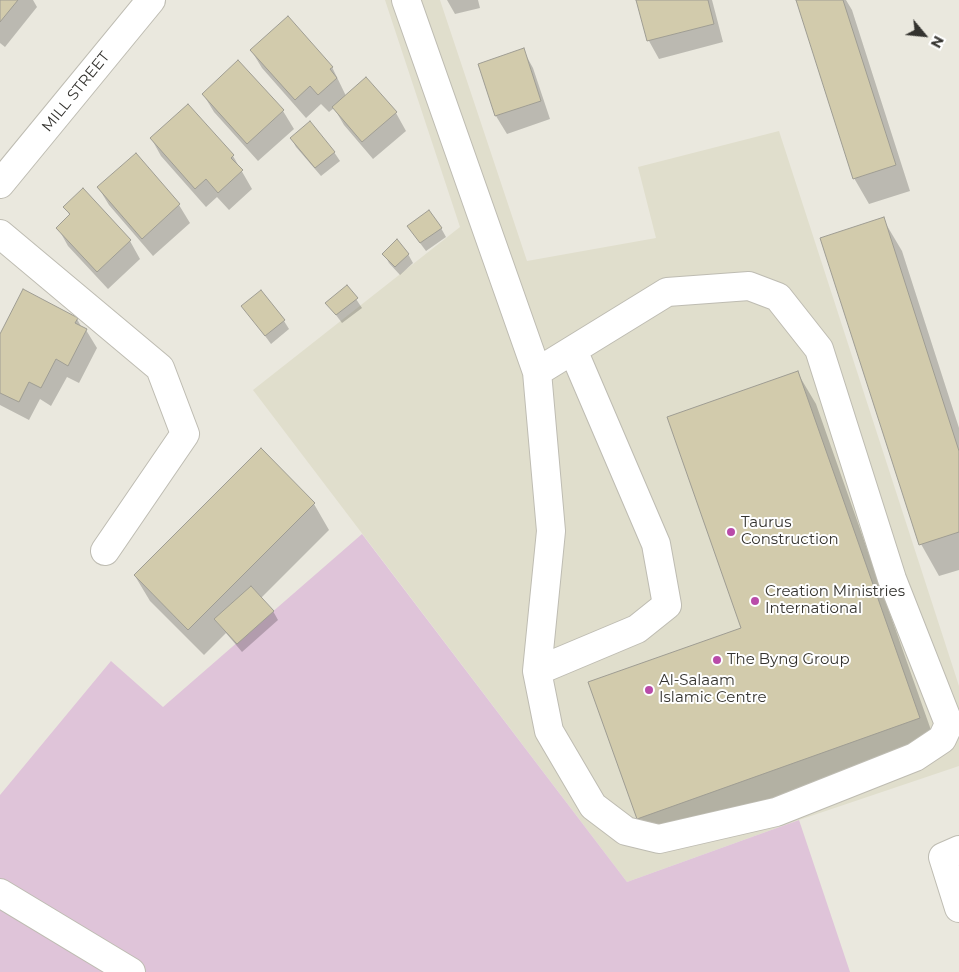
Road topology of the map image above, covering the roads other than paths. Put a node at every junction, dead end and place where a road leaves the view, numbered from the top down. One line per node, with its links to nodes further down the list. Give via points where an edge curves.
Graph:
1 (151, 0): 3 (street, MILL STREET)
2 (406, 0): 6 (street)
3 (0, 184)
4 (0, 234): 7 (street, via 160,368 186,434)
5 (573, 350): 6 (street); 8 (street, via 656,544 667,605 637,629); 8 (street, via 667,292 749,286 778,297 818,349 892,579 949,724 942,739 916,757 776,812 659,840 626,831 593,806 549,731)
6 (538, 372): 8 (street, via 551,531)
7 (105, 552)
8 (537, 670)
9 (959, 850): 11 (street, via 943,857)
10 (0, 892): 12 (street)
11 (959, 908)
12 (131, 972)

